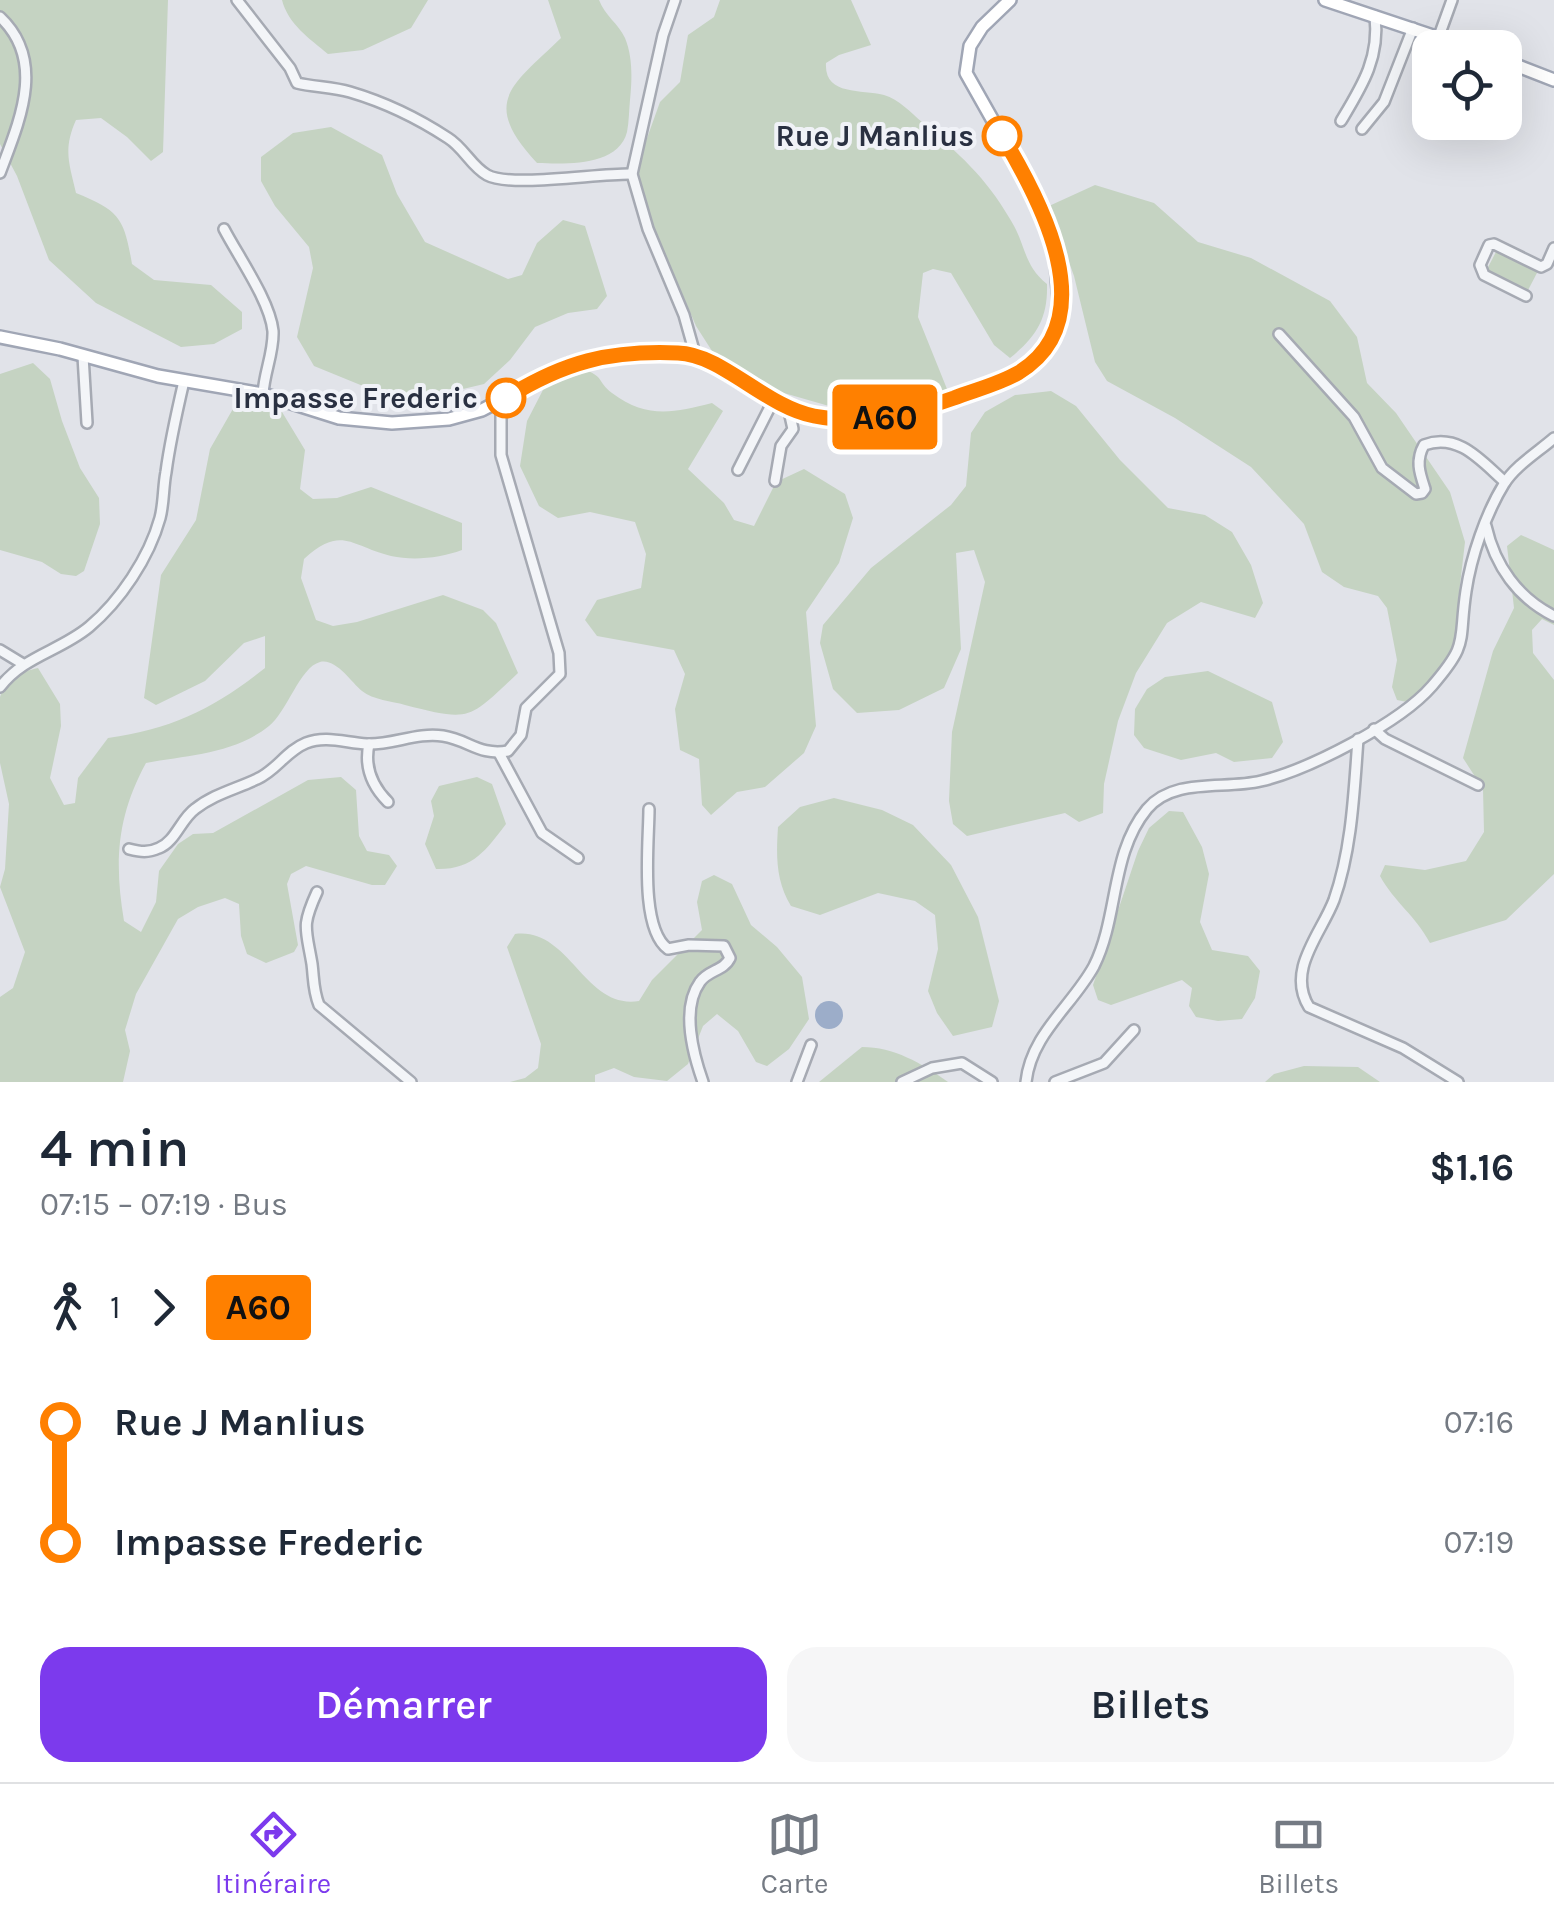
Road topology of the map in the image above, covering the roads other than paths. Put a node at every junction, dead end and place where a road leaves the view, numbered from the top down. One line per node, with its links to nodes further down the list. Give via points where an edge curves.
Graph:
1 (237, 0): 16 (street, via 297,84 390,106 464,149 488,176 524,182)
2 (675, 0): 16 (street)
3 (1010, 0): 28 (main road, via 970,46 966,72 1044,211 1055,248 1060,317 1048,346 1019,372 919,410 863,422)
4 (1326, 0): 6 (main road)
5 (1452, 0): 10 (street)
6 (1375, 16): 8 (main road); 13 (street, via 1372,66)
7 (0, 17): 15 (street, via 23,47 27,80)
8 (1412, 28): 9 (main road); 14 (street, via 1384,102)
9 (1419, 30)
10 (1442, 30)
11 (1522, 68): 12 (main road)
12 (1554, 80)
13 (1342, 120)
14 (1362, 129)
15 (0, 173)
16 (632, 174): 22 (street)
17 (224, 228): 25 (street, via 271,321)
18 (1554, 248): 19 (street, via 1541,267 1489,245 1480,265 1484,275)
19 (1526, 296)
20 (1279, 334): 33 (street, via 1354,417 1382,468 1416,494 1425,489 1420,451 1436,442 1478,455)
21 (0, 337): 23 (main road)
22 (695, 354): 26 (main road, via 599,356 537,378); 27 (main road)
23 (84, 356): 24 (main road); 29 (street)
24 (184, 381): 25 (main road); 37 (street, via 162,510 147,550 89,627)
25 (263, 394): 26 (main road, via 338,418 392,423 449,419)
26 (501, 400): 42 (street, via 501,455 560,674 526,708 521,734 508,751)
27 (773, 401): 28 (main road); 31 (street)
28 (788, 407): 32 (street, via 793,429 781,446)
29 (87, 423)
30 (1554, 438): 33 (street)
31 (738, 470)
32 (775, 480)
33 (1505, 482): 34 (street)
34 (1486, 526): 35 (street, via 1494,554 1520,592); 39 (street, via 1466,589 1458,654 1413,704)
35 (1554, 616)
36 (0, 650): 37 (street)
37 (23, 664): 38 (street)
38 (0, 687)
39 (1374, 729): 40 (street); 43 (street)
40 (1358, 739): 56 (street, via 1276,777 1188,788 1148,808 1126,846 1093,966 1048,1027); 58 (street, via 1346,850 1335,896 1302,971 1303,998 1309,1007 1403,1048)
41 (368, 744): 42 (street, via 444,736); 44 (street, via 370,777); 46 (street, via 310,741 261,778 190,812 164,847)
42 (498, 753): 47 (street, via 542,833)
43 (1478, 785)
44 (388, 802)
45 (649, 808): 52 (street, via 647,882 658,939 668,948 724,946 730,958 702,978 693,995 691,1026)
46 (130, 849)
47 (578, 858)
48 (317, 892): 51 (street, via 304,932 320,1005)
49 (1134, 1030): 57 (street, via 1104,1063)
50 (811, 1045): 53 (street)
51 (412, 1082)
52 (703, 1082)
53 (797, 1082)
54 (902, 1082): 55 (street, via 962,1064)
55 (992, 1082)
56 (1026, 1082)
57 (1056, 1082)
58 (1458, 1082)

